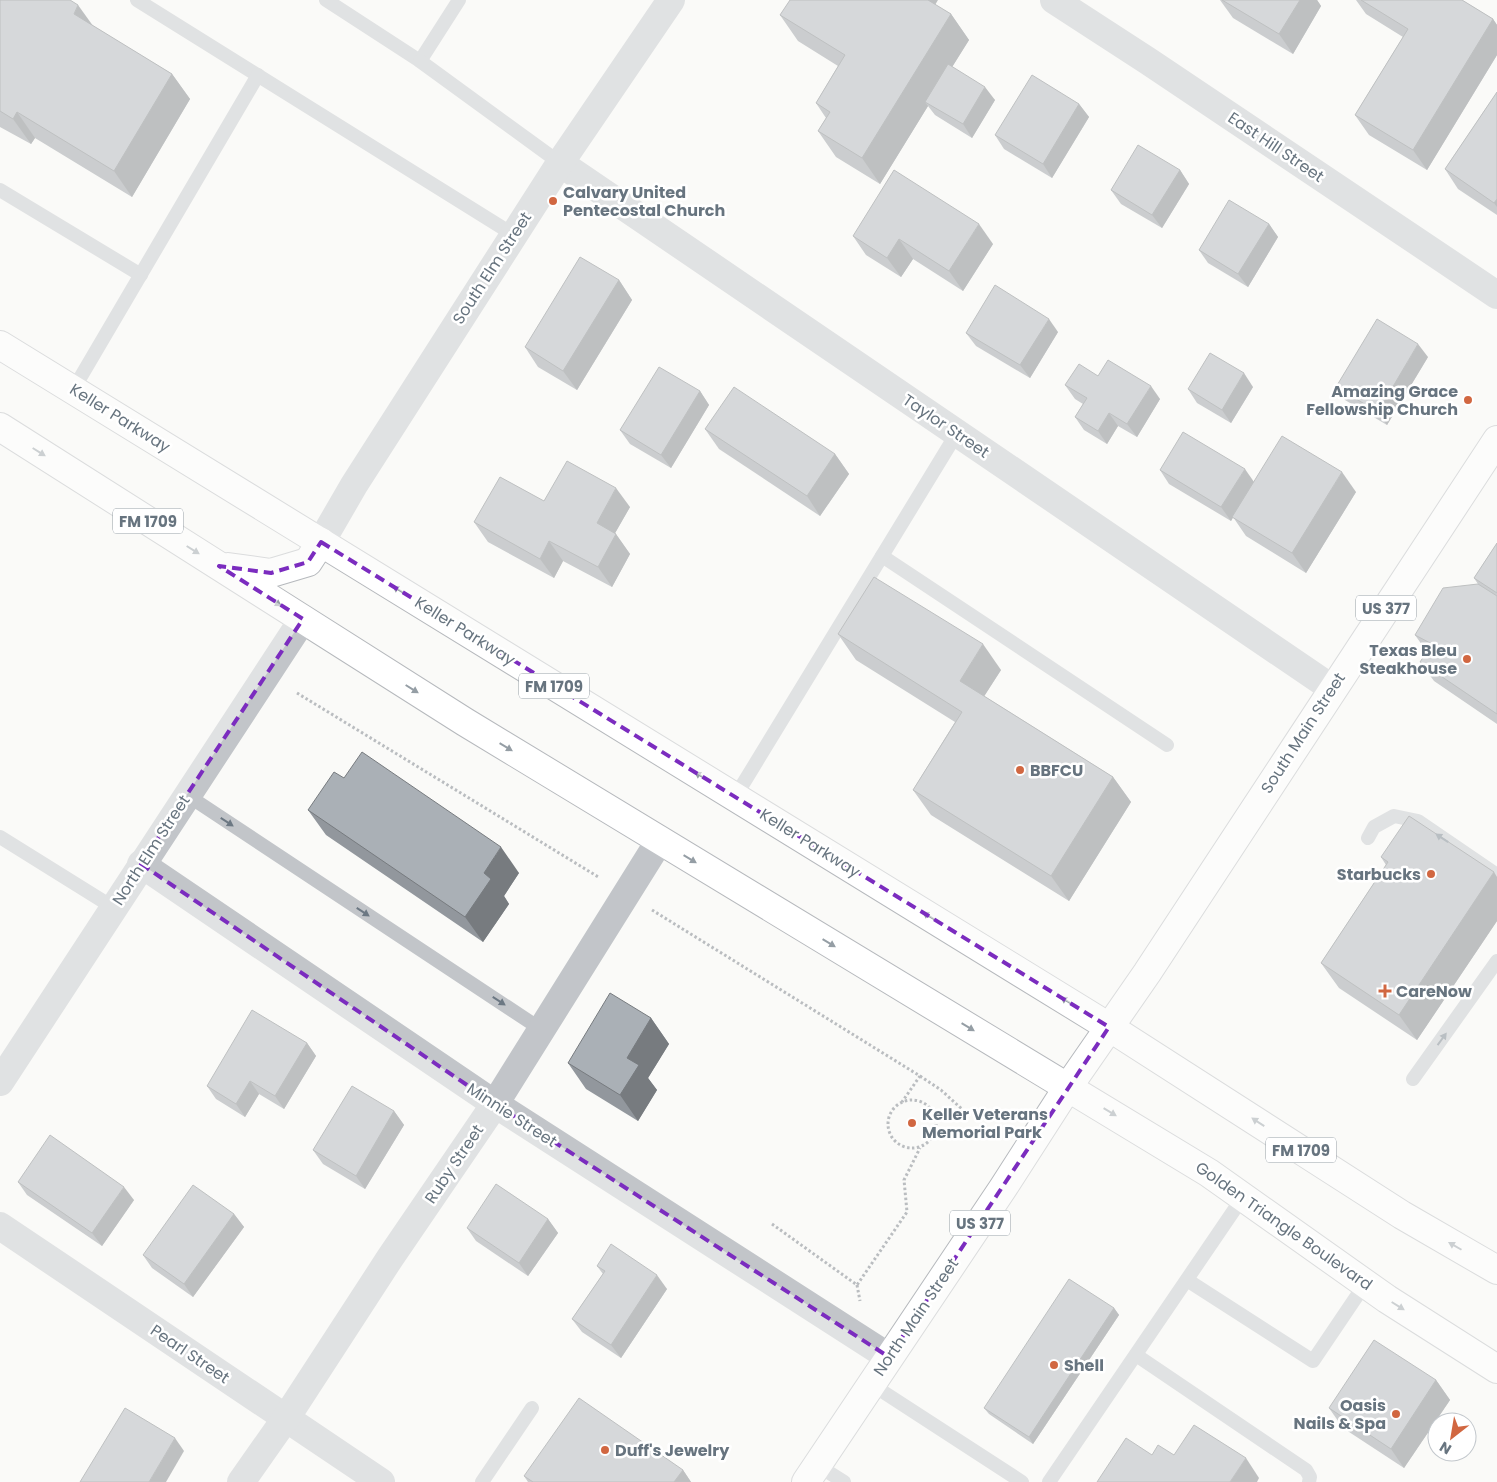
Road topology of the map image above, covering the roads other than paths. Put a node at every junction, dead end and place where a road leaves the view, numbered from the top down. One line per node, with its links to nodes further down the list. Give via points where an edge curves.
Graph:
1 (137, 0): 7 (lane)
2 (326, 0): 6 (lane)
3 (459, 0): 6 (lane)
4 (671, 0): 8 (street, South Elm Street)
5 (1054, 0): 12 (street, East Hill Street)
6 (420, 61): 8 (lane)
7 (258, 75): 10 (lane); 11 (lane)
8 (560, 163): 10 (street, South Elm Street); 16 (street, Taylor Street)
9 (0, 190): 11 (lane)
10 (514, 235): 18 (street, South Elm Street, via 354,484)
11 (141, 275): 14 (lane)
12 (1497, 295)
13 (0, 345): 14 (main road, Keller Parkway / FM 1709)
14 (73, 390): 18 (main road, Keller Parkway / FM 1709)
15 (0, 427): 20 (main road, FM 1709, one-way to 20)
16 (957, 433): 19 (lane); 22 (street, Taylor Street)
17 (1497, 440): 22 (main road, South Main Street / US 377)
18 (321, 542): 20 (main road, via 308,562 271,573); 25 (main road, Keller Parkway / FM 1709, one-way to 18)
19 (882, 556): 23 (lane); 25 (lane)
20 (219, 566): 21 (main road, FM 1709, one-way to 21)
21 (303, 619): 24 (street, North Elm Street); 28 (main road, FM 1709, one-way to 28)
22 (1332, 689): 33 (main road, South Main Street / US 377)
23 (1167, 745)
24 (186, 795): 29 (street, North Elm Street); 34 (lane, one-way to 34)
25 (735, 797): 33 (main road, Keller Parkway / FM 1709, one-way to 25)
26 (0, 836): 31 (lane)
27 (1368, 838): 30 (lane, one-way to 27, via 1418,821 1394,816 1374,827)
28 (660, 840): 34 (street, Ruby Street); 37 (main road, FM 1709, one-way to 37)
29 (141, 864): 31 (street, North Elm Street); 38 (street, Minnie Street)
30 (1497, 875)
31 (114, 908): 36 (street, North Elm Street)
32 (1497, 961): 35 (lane, one-way to 32)
33 (1109, 1026): 37 (main road, North Main Street / US 377); 41 (main road, FM 1709, one-way to 33, via 1402,1215)
34 (542, 1030): 38 (street, Ruby Street)
35 (1413, 1079)
36 (0, 1082)
37 (1068, 1087): 39 (main road, Golden Triangle Boulevard / FM 1709, one-way to 39); 45 (main road, North Main Street / US 377)
38 (495, 1104): 45 (street, Minnie Street); 49 (street, Ruby Street)
39 (1244, 1197): 42 (lane); 43 (main road, Golden Triangle Boulevard / FM 1709)
40 (0, 1226): 49 (street, Pearl Street)
41 (1497, 1270)
42 (1187, 1280): 43 (lane, via 1313,1361); 44 (lane)
43 (1365, 1284): 46 (main road, Golden Triangle Boulevard / FM 1709, one-way to 46)
44 (1136, 1355): 56 (lane); 57 (lane, via 1306,1470)
45 (889, 1357): 47 (main road, North Main Street / US 377)
46 (1497, 1369)
47 (871, 1384): 50 (main road, North Main Street / US 377); 55 (lane)
48 (532, 1408): 53 (lane)
49 (286, 1418): 51 (street, Ruby Street); 52 (street, Pearl Street)
50 (812, 1474): 54 (lane)
51 (241, 1482)
52 (381, 1482)
53 (482, 1482)
54 (844, 1482)
55 (1022, 1482)
56 (1049, 1482)
57 (1309, 1482)

